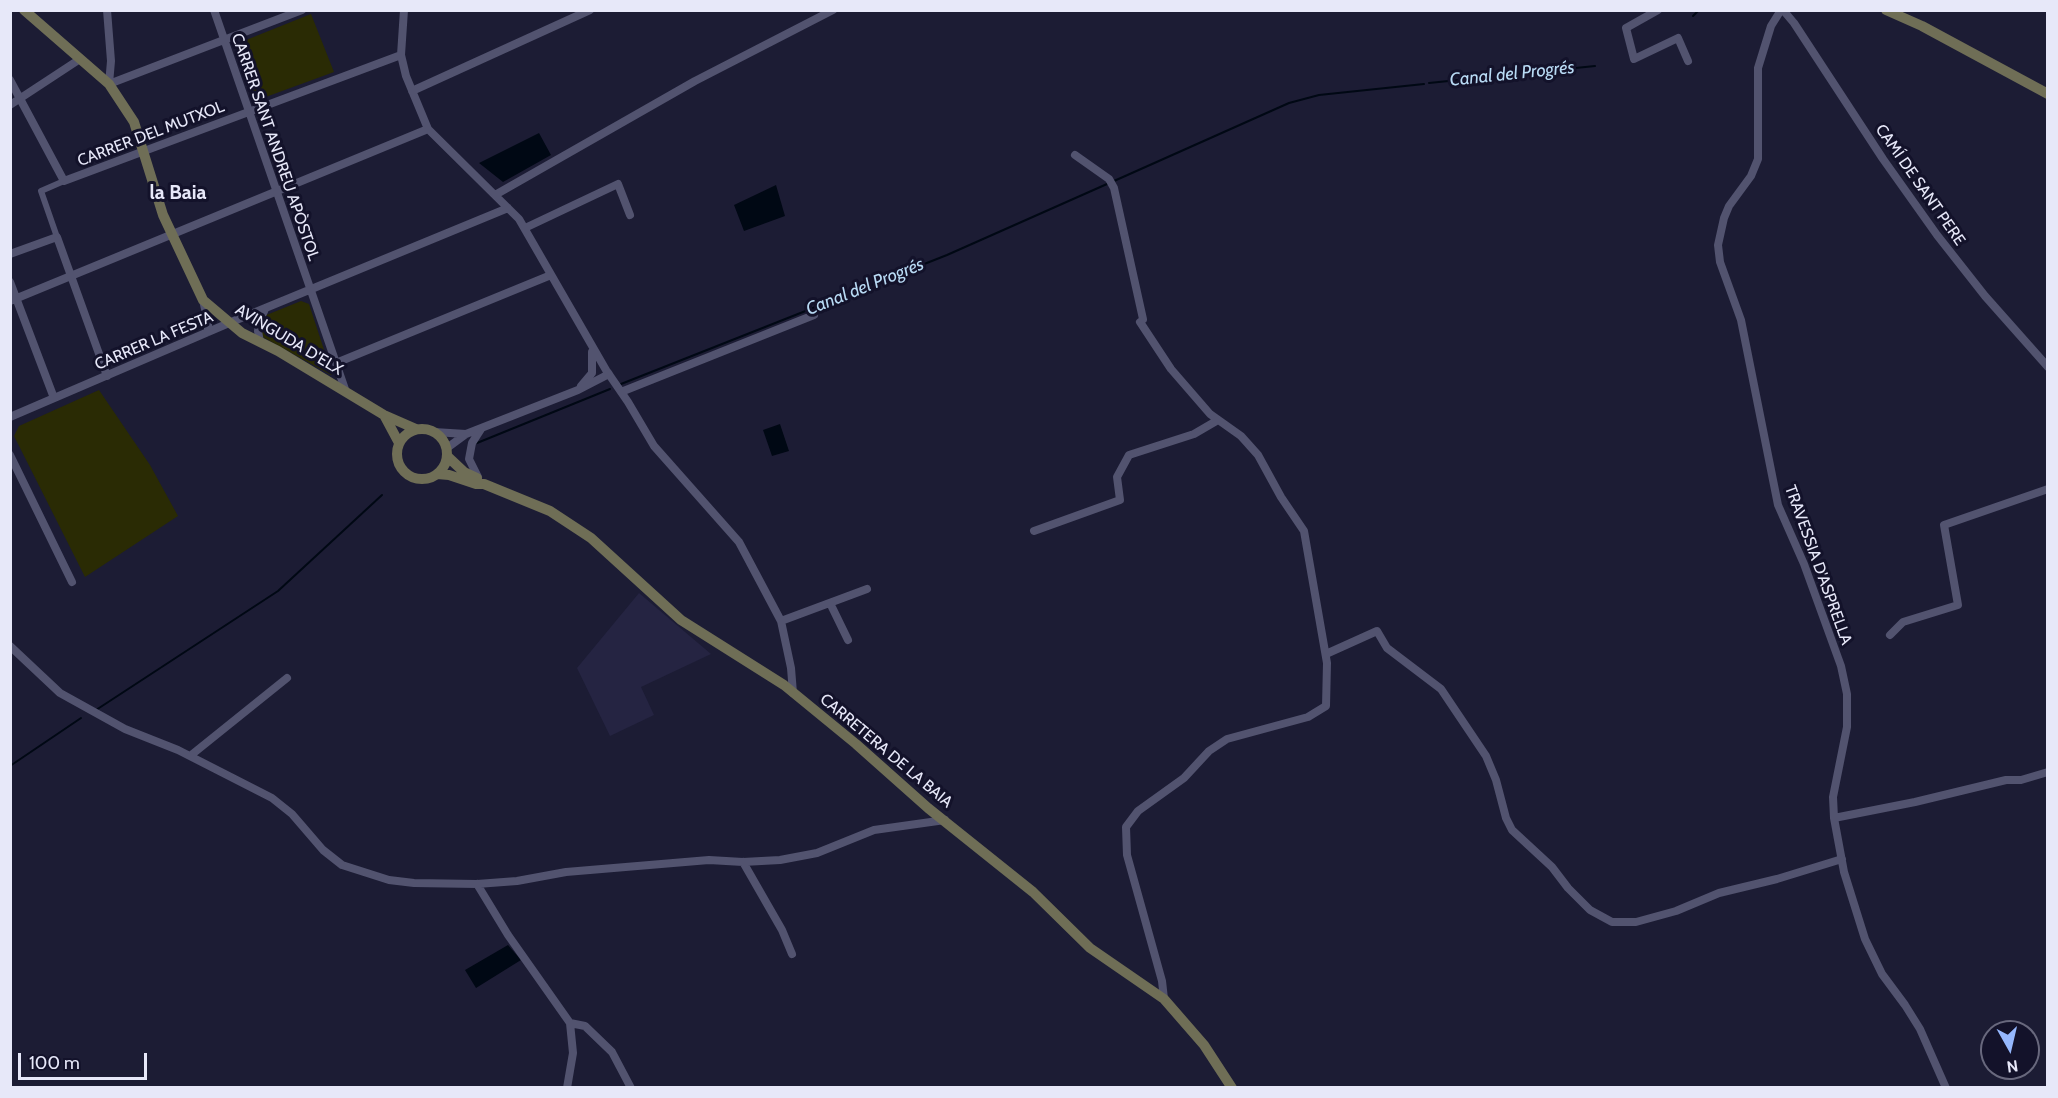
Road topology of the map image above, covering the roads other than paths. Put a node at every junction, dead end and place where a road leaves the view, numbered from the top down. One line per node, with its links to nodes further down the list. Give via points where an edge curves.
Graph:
1 (24, 10): 13 (main road, AVINGUDA D'ELX)
2 (107, 10): 16 (street)
3 (214, 10): 11 (street, CARRER SANT ANDREU APÒSTOL)
4 (302, 10): 11 (street)
5 (404, 10): 12 (street)
6 (590, 10): 17 (street)
7 (833, 10): 27 (street, via 695,81)
8 (1658, 10): 14 (street, via 1626,28 1634,59 1677,38)
9 (1782, 10): 47 (street, CAMÍ DE SANT PERE, via 1937,235 1986,298); 80 (street, TRAVESSIA D'ASPRELLA, via 1771,26 1758,68 1758,159 1724,218 1718,245 1720,262 1741,320 1778,505 1804,564 1841,666 1847,694 1847,727 1833,797)
10 (1886, 10): 18 (main road)
11 (224, 40): 16 (street); 21 (street, CARRER SANT ANDREU APÒSTOL)
12 (401, 55): 17 (street); 21 (street, CARRER DEL MUTXOL)
13 (80, 59): 16 (main road, AVINGUDA D'ELX); 19 (street)
14 (1688, 61)
15 (10, 80): 19 (street)
16 (109, 84): 23 (main road, AVINGUDA D'ELX, via 134,122)
17 (412, 91): 22 (street)
18 (2048, 94)
19 (21, 98): 20 (street); 25 (street)
20 (10, 105)
21 (248, 112): 23 (street, CARRER DEL MUTXOL); 26 (street, CARRER SANT ANDREU APÒSTOL)
22 (428, 129): 26 (street); 27 (street)
23 (143, 152): 25 (street, CARRER DEL MUTXOL); 31 (main road, AVINGUDA D'ELX)
24 (1075, 155): 56 (street, via 1109,179 1114,188 1141,321 1171,369)
25 (64, 182): 32 (street, via 41,191)
26 (275, 191): 31 (street); 37 (street, CARRER SANT ANDREU APÒSTOL)
27 (495, 195): 28 (street)
28 (508, 208): 30 (street); 37 (street, CARRER LA FESTA)
29 (630, 215): 30 (street, via 618,184)
30 (525, 228): 34 (street)
31 (172, 234): 35 (street); 39 (main road, AVINGUDA D'ELX)
32 (57, 237): 33 (street); 35 (street)
33 (10, 254)
34 (551, 275): 45 (street); 46 (street)
35 (70, 276): 38 (street); 49 (street)
36 (10, 282): 38 (street)
37 (310, 291): 40 (street, CARRER LA FESTA); 46 (street, CARRER SANT ANDREU APÒSTOL)
38 (14, 300): 53 (street)
39 (202, 300): 42 (main road, AVINGUDA D'ELX); 43 (street)
40 (266, 309): 42 (street, CARRER LA FESTA); 44 (street, via 258,331)
41 (814, 315): 51 (street)
42 (229, 323): 43 (street, CARRER LA FESTA); 44 (main road, AVINGUDA D'ELX)
43 (208, 332): 49 (street, CARRER LA FESTA)
44 (260, 342): 52 (main road, AVINGUDA D'ELX)
45 (591, 344): 48 (street); 50 (street, via 592,373)
46 (336, 363): 52 (street, CARRER SANT ANDREU APÒSTOL)
47 (2048, 367)
48 (607, 372): 50 (street); 51 (street)
49 (107, 376): 53 (street, CARRER LA FESTA)
50 (578, 390): 58 (street)
51 (621, 392): 71 (street, via 654,446 739,542)
52 (346, 393): 54 (main road, AVINGUDA D'ELX)
53 (54, 398): 55 (street, CARRER LA FESTA)
54 (384, 415): 57 (main road, AVINGUDA D'ELX); 61 (main road)
55 (10, 417)
56 (1218, 420): 67 (street, via 1194,434 1130,455 1117,477 1120,500); 75 (street, via 1241,436 1258,455 1304,531)
57 (416, 429): 59 (main road); 61 (main road)
58 (481, 429): 60 (street); 65 (street, via 472,443 469,459)
59 (434, 432): 60 (street); 62 (main road, via 441,437)
60 (466, 434): 62 (street)
61 (399, 443): 64 (main road, via 397,460 402,469 420,479)
62 (447, 452): 64 (main road, via 446,463); 65 (main road, CARRETERA DE LA BAIA, via 464,472)
63 (10, 455): 68 (street)
64 (436, 474): 65 (main road, CARRETERA DE LA BAIA, via 476,484)
65 (481, 481): 77 (main road, CARRETERA DE LA BAIA, via 550,511 591,538 681,620)
66 (2048, 489): 72 (street, via 1944,525 1958,605 1903,622)
67 (1034, 531)
68 (72, 582)
69 (867, 590): 70 (street)
70 (830, 603): 71 (street); 73 (street)
71 (781, 621): 77 (street)
72 (1890, 634)
73 (848, 640)
74 (10, 646): 78 (street, via 60,693 125,729)
75 (1326, 654): 82 (street, via 1377,631 1387,648 1441,689 1486,756 1512,830 1590,910 1612,922 1636,922 1719,893); 86 (street, via 1326,706 1308,717 1227,739 1209,751 1184,778 1138,811 1126,827 1126,855)
76 (287, 678): 78 (street)
77 (793, 693): 81 (main road, CARRETERA DE LA BAIA)
78 (190, 756): 84 (street, via 272,798 342,865 414,883)
79 (2048, 772): 80 (street)
80 (1834, 818): 82 (street, TRAVESSIA D'ASPRELLA)
81 (945, 820): 83 (street, via 874,830 818,853); 86 (main road, CARRETERA DE LA BAIA, via 1033,892 1090,948)
82 (1842, 859): 91 (street, TRAVESSIA D'ASPRELLA, via 1864,939 1882,974 1920,1029)
83 (743, 862): 84 (street, via 708,860); 85 (street)
84 (477, 884): 87 (street)
85 (792, 954)
86 (1164, 999): 90 (main road, CARRETERA DE LA BAIA, via 1204,1046)
87 (570, 1023): 88 (street, via 573,1053); 89 (street, via 585,1026 612,1052)
88 (567, 1088)
89 (631, 1088)
90 (1232, 1088)
91 (1946, 1088)

